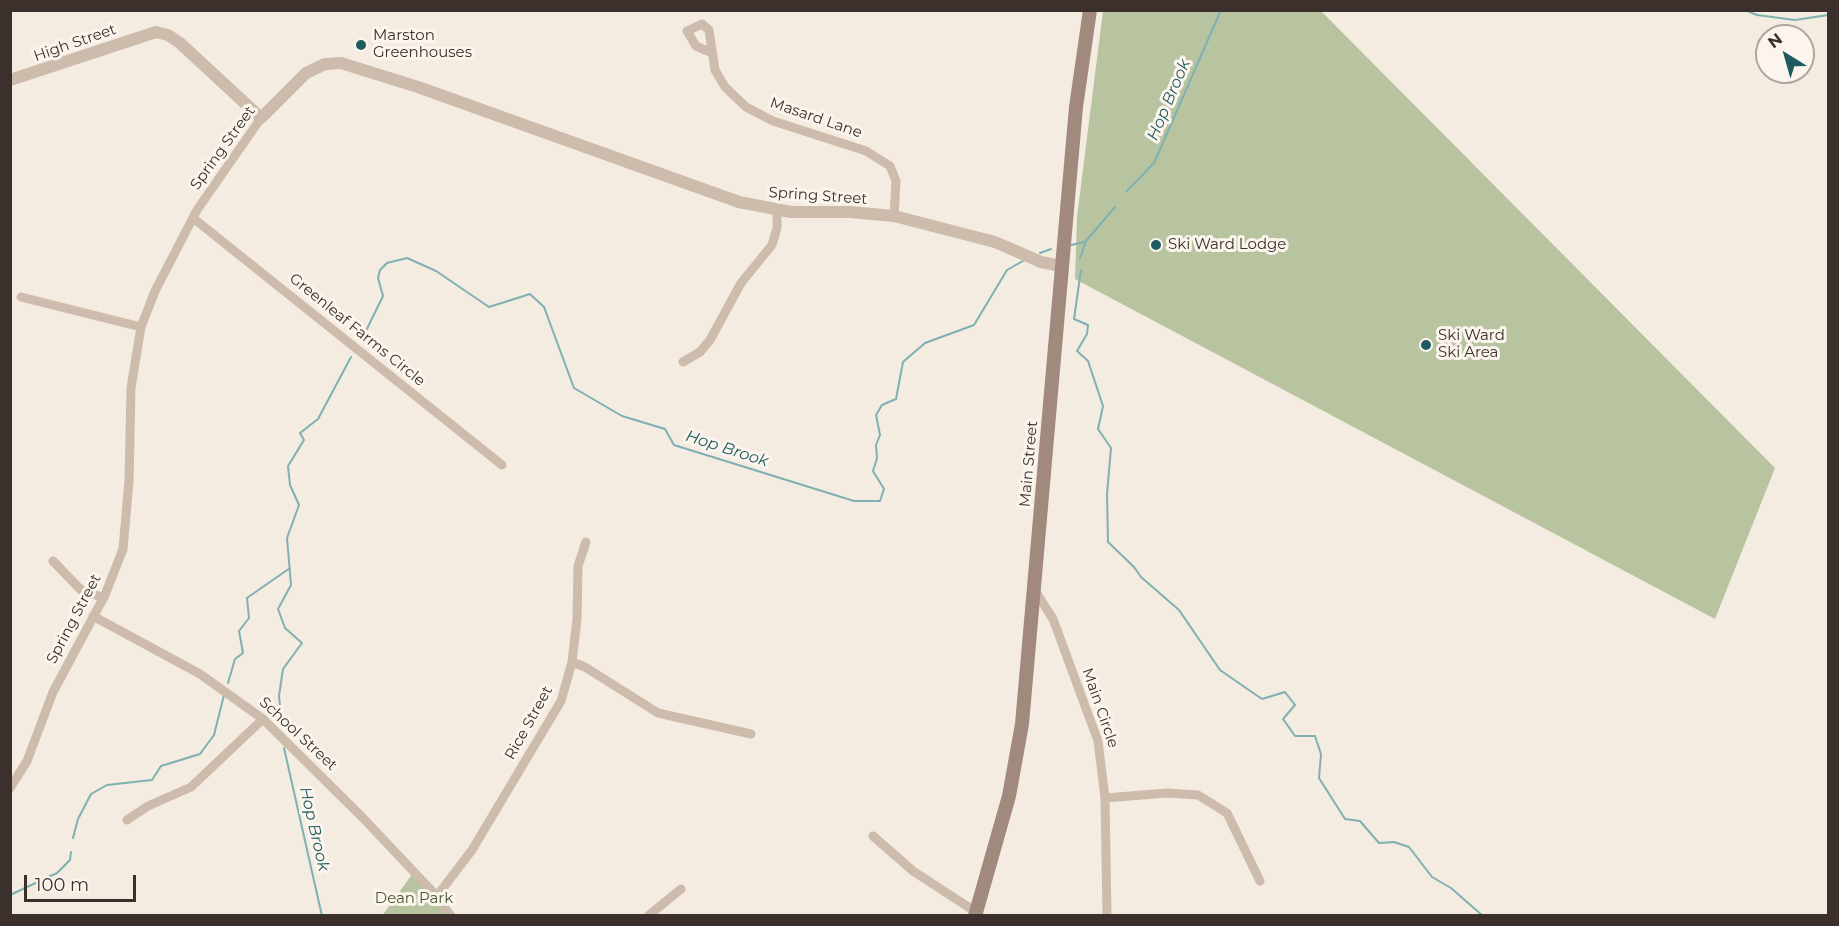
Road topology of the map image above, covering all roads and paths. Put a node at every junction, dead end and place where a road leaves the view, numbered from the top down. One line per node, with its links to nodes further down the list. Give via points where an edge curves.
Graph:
1 (1090, 10): 8 (main road, Main Street)
2 (710, 52): 6 (street, Masard Lane, via 725,87 746,107 772,121 866,151 890,166 896,181)
3 (10, 80): 4 (street, High Street, via 156,32 180,43)
4 (261, 118): 5 (street, Spring Street, via 306,73 325,64 341,63 739,202); 7 (street, Spring Street)
5 (777, 210): 6 (street, Spring Street); 11 (street, via 772,245 741,283 710,340)
6 (894, 216): 8 (street, Spring Street, via 995,242 1041,262)
7 (193, 218): 10 (street, Spring Street); 12 (street, Greenleaf Farms Circle)
8 (1061, 266): 15 (main road, Main Street)
9 (21, 297): 10 (street)
10 (141, 327): 16 (street, Spring Street, via 131,388 126,528 117,567)
11 (683, 362)
12 (502, 465)
13 (586, 543): 18 (street, Rice Street, via 578,566 578,620)
14 (53, 561): 16 (street, via 81,590)
15 (1034, 590): 22 (street, Main Circle, via 1053,619 1098,741); 28 (main road, Main Street, via 1022,724 1009,796)
16 (104, 598): 17 (street, Spring Street)
17 (93, 616): 19 (street, School Street, via 200,674); 21 (street, Spring Street, via 53,692 27,760)
18 (572, 662): 20 (street, via 658,713); 27 (street, Rice Street, via 556,712 472,850)
19 (263, 719): 23 (street, via 191,787); 27 (street, School Street)
20 (751, 734)
21 (10, 789)
22 (1106, 798): 25 (street, via 1167,793 1198,795 1227,813); 31 (street, Main Circle)
23 (126, 820)
24 (873, 836): 28 (street, via 913,871)
25 (1260, 881)
26 (681, 889): 30 (street)
27 (437, 896): 29 (street, School Street)
28 (976, 914)
29 (451, 915)
30 (648, 915)
31 (1107, 915)

